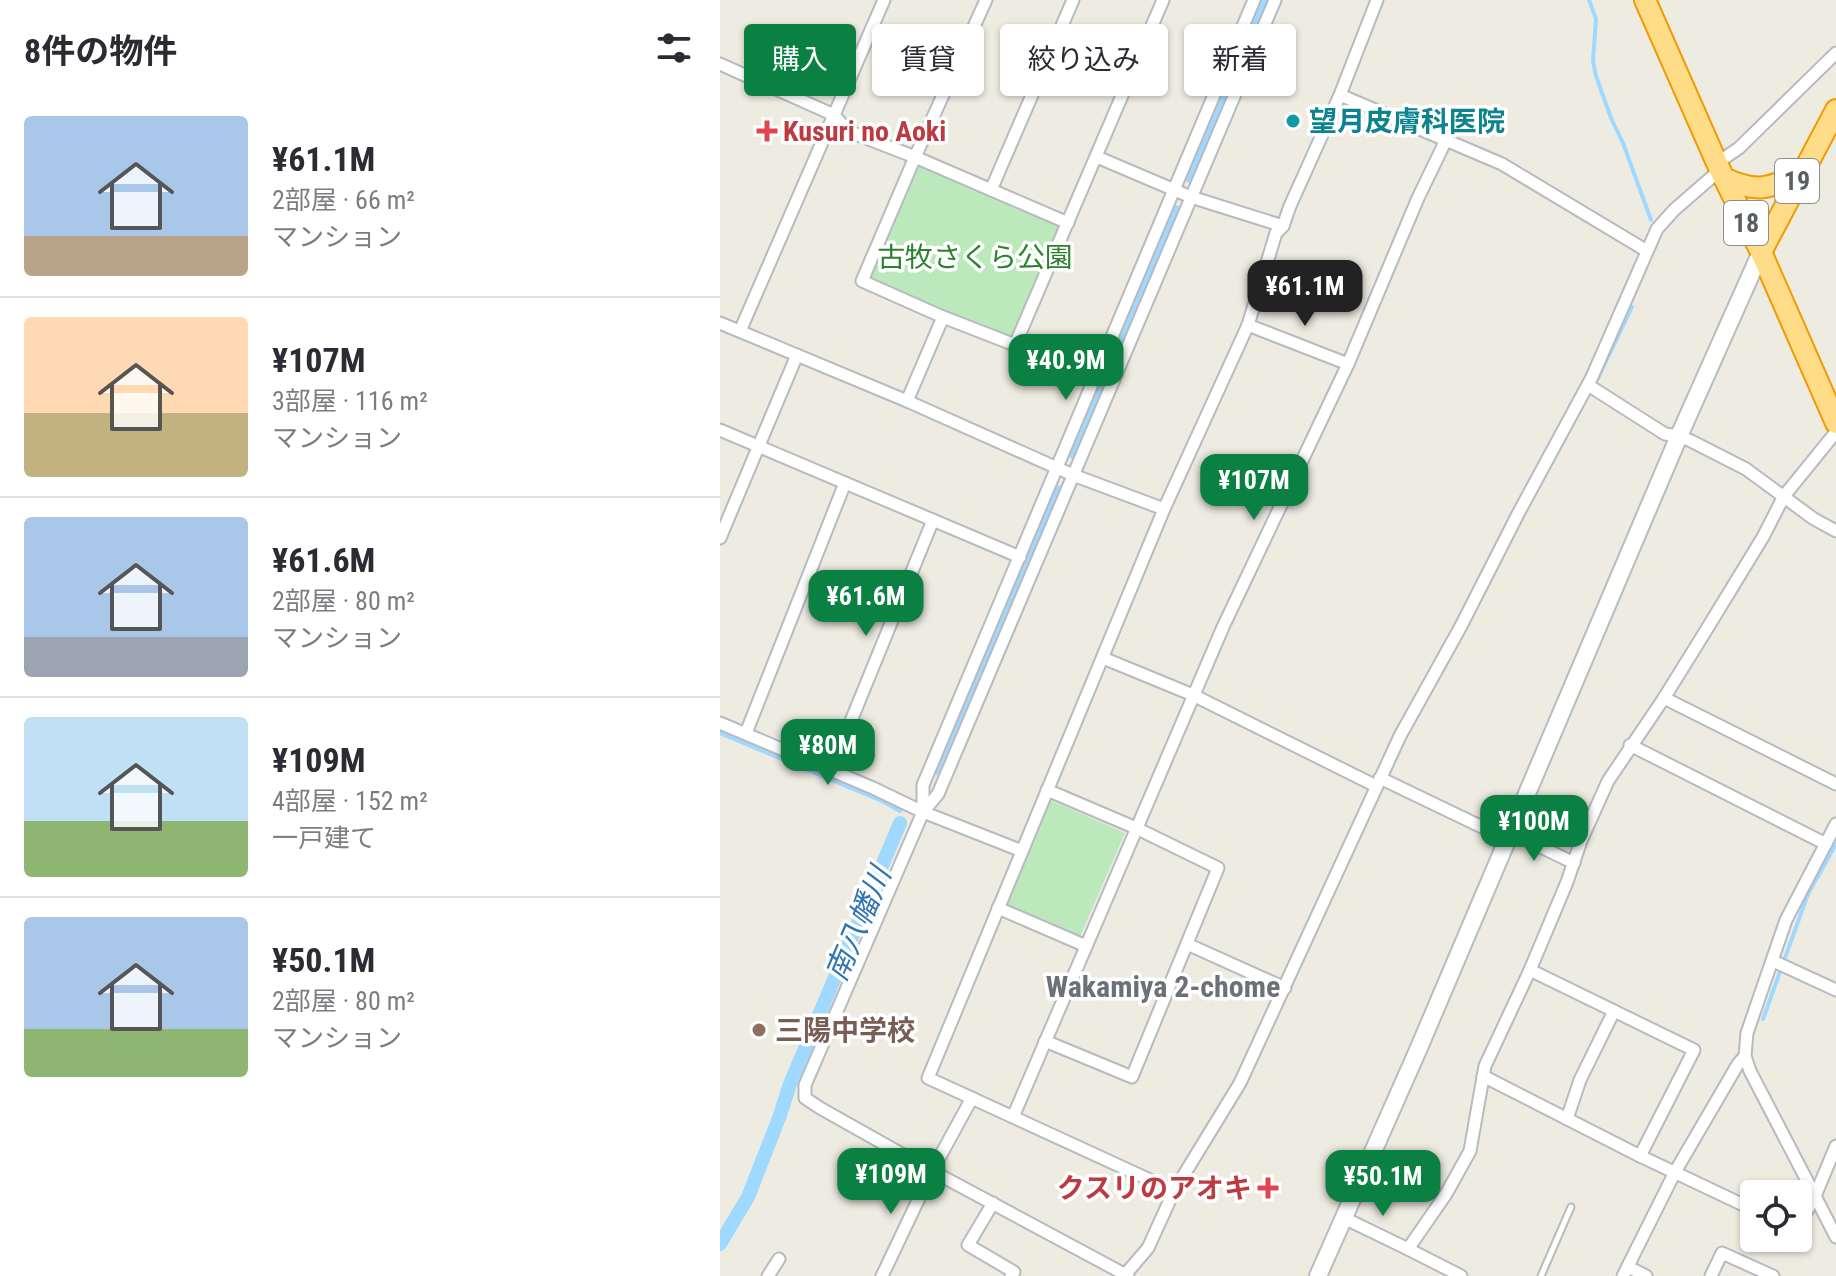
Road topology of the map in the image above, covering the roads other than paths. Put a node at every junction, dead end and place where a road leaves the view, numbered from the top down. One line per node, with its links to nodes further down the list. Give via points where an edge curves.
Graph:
1 (884, 0): 13 (street)
2 (986, 0): 15 (street)
3 (1073, 0): 19 (street)
4 (1163, 0): 16 (street)
5 (1254, 0): 20 (street)
6 (1275, 0): 21 (street)
7 (1377, 0): 11 (street)
8 (1645, 0): 17 (highway, 18)
9 (1836, 53): 17 (street)
10 (720, 64): 13 (street)
11 (1340, 95): 14 (street); 23 (street)
12 (1836, 110): 18 (highway, 19)
13 (834, 115): 15 (street, via 848,131); 29 (street)
14 (1446, 140): 24 (street, via 1502,164); 31 (street)
15 (915, 157): 19 (street); 26 (street, via 862,281)
16 (1097, 157): 20 (street); 22 (street)
17 (1720, 170): 18 (highway, via 1742,186 1763,188); 24 (street, via 1674,210); 25 (highway, 18)
18 (1802, 173): 25 (highway, 19)
19 (991, 190): 22 (street)
20 (1174, 190): 21 (street); 39 (street)
21 (1191, 197): 23 (street); 40 (street)
22 (1068, 223): 26 (street, via 1015,345)
23 (1283, 226): 28 (street, via 1276,233)
24 (1647, 251): 32 (street)
25 (1761, 252): 34 (highway, 18); 37 (street)
26 (943, 317): 33 (street)
27 (720, 323): 29 (street)
28 (1248, 325): 31 (street); 43 (street)
29 (740, 331): 30 (street)
30 (797, 355): 33 (street); 38 (street)
31 (1348, 364): 49 (street)
32 (1588, 385): 37 (street, via 1665,434); 55 (street)
33 (907, 401): 39 (street)
34 (1836, 423)
35 (720, 430): 38 (street)
36 (1836, 432): 42 (street)
37 (1679, 436): 42 (street, via 1746,469); 61 (street)
38 (758, 447): 41 (street); 46 (street)
39 (1057, 468): 40 (street); 47 (street)
40 (1073, 475): 43 (street); 58 (street, via 938,794)
41 (845, 483): 44 (street); 52 (street)
42 (1784, 496): 45 (street); 50 (street)
43 (1164, 509): 48 (street)
44 (933, 520): 47 (street); 54 (street)
45 (1836, 531)
46 (720, 538)
47 (1020, 557): 58 (street, via 923,785)
48 (1103, 658): 49 (street); 57 (street)
49 (1193, 695): 55 (street); 60 (street)
50 (1664, 698): 53 (street); 56 (street)
51 (720, 723): 52 (street)
52 (746, 733): 54 (street)
53 (1630, 745): 62 (street); 64 (street, via 1608,781)
54 (831, 770): 58 (street)
55 (1378, 782): 61 (street); 70 (street)
56 (1836, 784)
57 (1047, 790): 60 (street); 63 (street)
58 (923, 812): 63 (street); 81 (street, via 805,1085 805,1098)
59 (1836, 824): 62 (street)
60 (1136, 828): 66 (street, via 1218,868); 67 (street)
61 (1508, 836): 64 (street); 89 (street)
62 (1826, 844): 68 (street, via 1786,920)
63 (1022, 851): 65 (street)
64 (1574, 863): 69 (street)
65 (998, 908): 67 (street); 76 (street, via 928,1078)
66 (1187, 944): 70 (street); 73 (street, via 1132,1077)
67 (1086, 946): 73 (street)
68 (1778, 963): 71 (street); 74 (street, via 1747,1033)
69 (1530, 970): 72 (street); 75 (street)
70 (1285, 988): 83 (street, via 1240,1083)
71 (1836, 990)
72 (1614, 1011): 78 (street); 80 (street, via 1694,1050)
73 (1045, 1041): 77 (street)
74 (1745, 1056): 82 (street); 84 (street)
75 (1483, 1076): 78 (street); 91 (street, via 1470,1151)
76 (972, 1098): 77 (street); 81 (street)
77 (1013, 1117): 83 (street)
78 (1567, 1119): 80 (street)
79 (1836, 1146): 84 (street)
80 (1640, 1156): 82 (street)
81 (932, 1171): 86 (street); 97 (street)
82 (1675, 1172): 87 (street); 93 (street)
83 (1174, 1191): 95 (street, via 1148,1248)
84 (1815, 1196): 85 (street); 90 (street)
85 (1812, 1202)
86 (993, 1203): 95 (street); 98 (street, via 968,1245 1014,1272)
87 (1740, 1203)
88 (1571, 1207): 101 (lane)
89 (1344, 1218): 91 (street); 99 (street)
90 (1836, 1237)
91 (1408, 1249): 94 (street)
92 (779, 1259): 96 (street)
93 (1625, 1271): 102 (street)
94 (1441, 1272): 100 (street)
95 (1126, 1275)
96 (768, 1276)
97 (882, 1276)
98 (1011, 1276)
99 (1318, 1276)
100 (1461, 1276)
101 (1541, 1276)
102 (1646, 1276)
103 (1711, 1276): 104 (street, via 1722,1253)
104 (1773, 1276)

